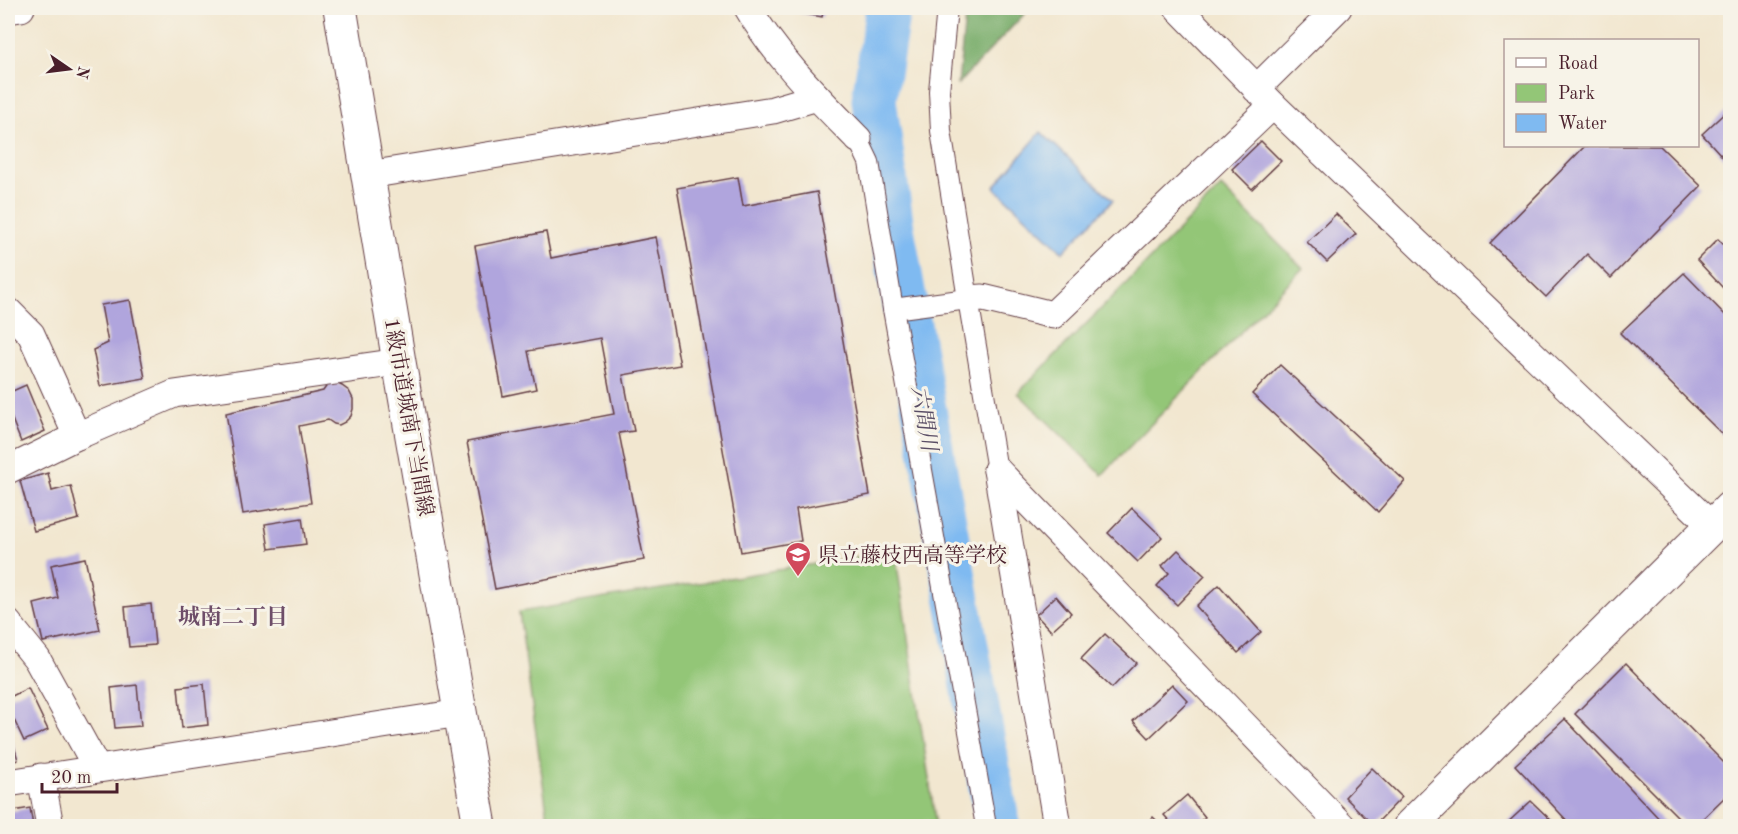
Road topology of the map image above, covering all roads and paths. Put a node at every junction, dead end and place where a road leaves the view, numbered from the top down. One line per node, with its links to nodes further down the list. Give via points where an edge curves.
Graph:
1 (21, 8): 7 (street)
2 (340, 8): 11 (street, 1級市道城南下当間線)
3 (748, 8): 8 (street, via 761,31)
4 (947, 8): 12 (street, via 939,91 941,130)
5 (1178, 8): 9 (street)
6 (1338, 8): 9 (street)
7 (8, 10)
8 (817, 97): 10 (street); 11 (street, via 773,110)
9 (1264, 97): 12 (street, via 1053,315 983,298); 19 (street)
10 (858, 139): 13 (street, via 869,162)
11 (368, 175): 15 (street, 1級市道城南下当間線)
12 (968, 299): 13 (street); 18 (street)
13 (893, 309): 27 (street)
14 (8, 311): 16 (street, via 31,334)
15 (399, 362): 16 (street, via 174,394); 21 (street, 1級市道城南下当間線)
16 (77, 436): 17 (street)
17 (8, 470)
18 (997, 470): 28 (street); 29 (street)
19 (1721, 517): 30 (street)
20 (8, 623): 22 (street, via 37,659)
21 (460, 713): 22 (street); 26 (street, 1級市道城南下当間線)
22 (98, 768): 23 (street)
23 (41, 777): 24 (street); 25 (street)
24 (8, 783)
25 (50, 826)
26 (480, 826)
27 (986, 826)
28 (1057, 826)
29 (1342, 826)
30 (1410, 826)

